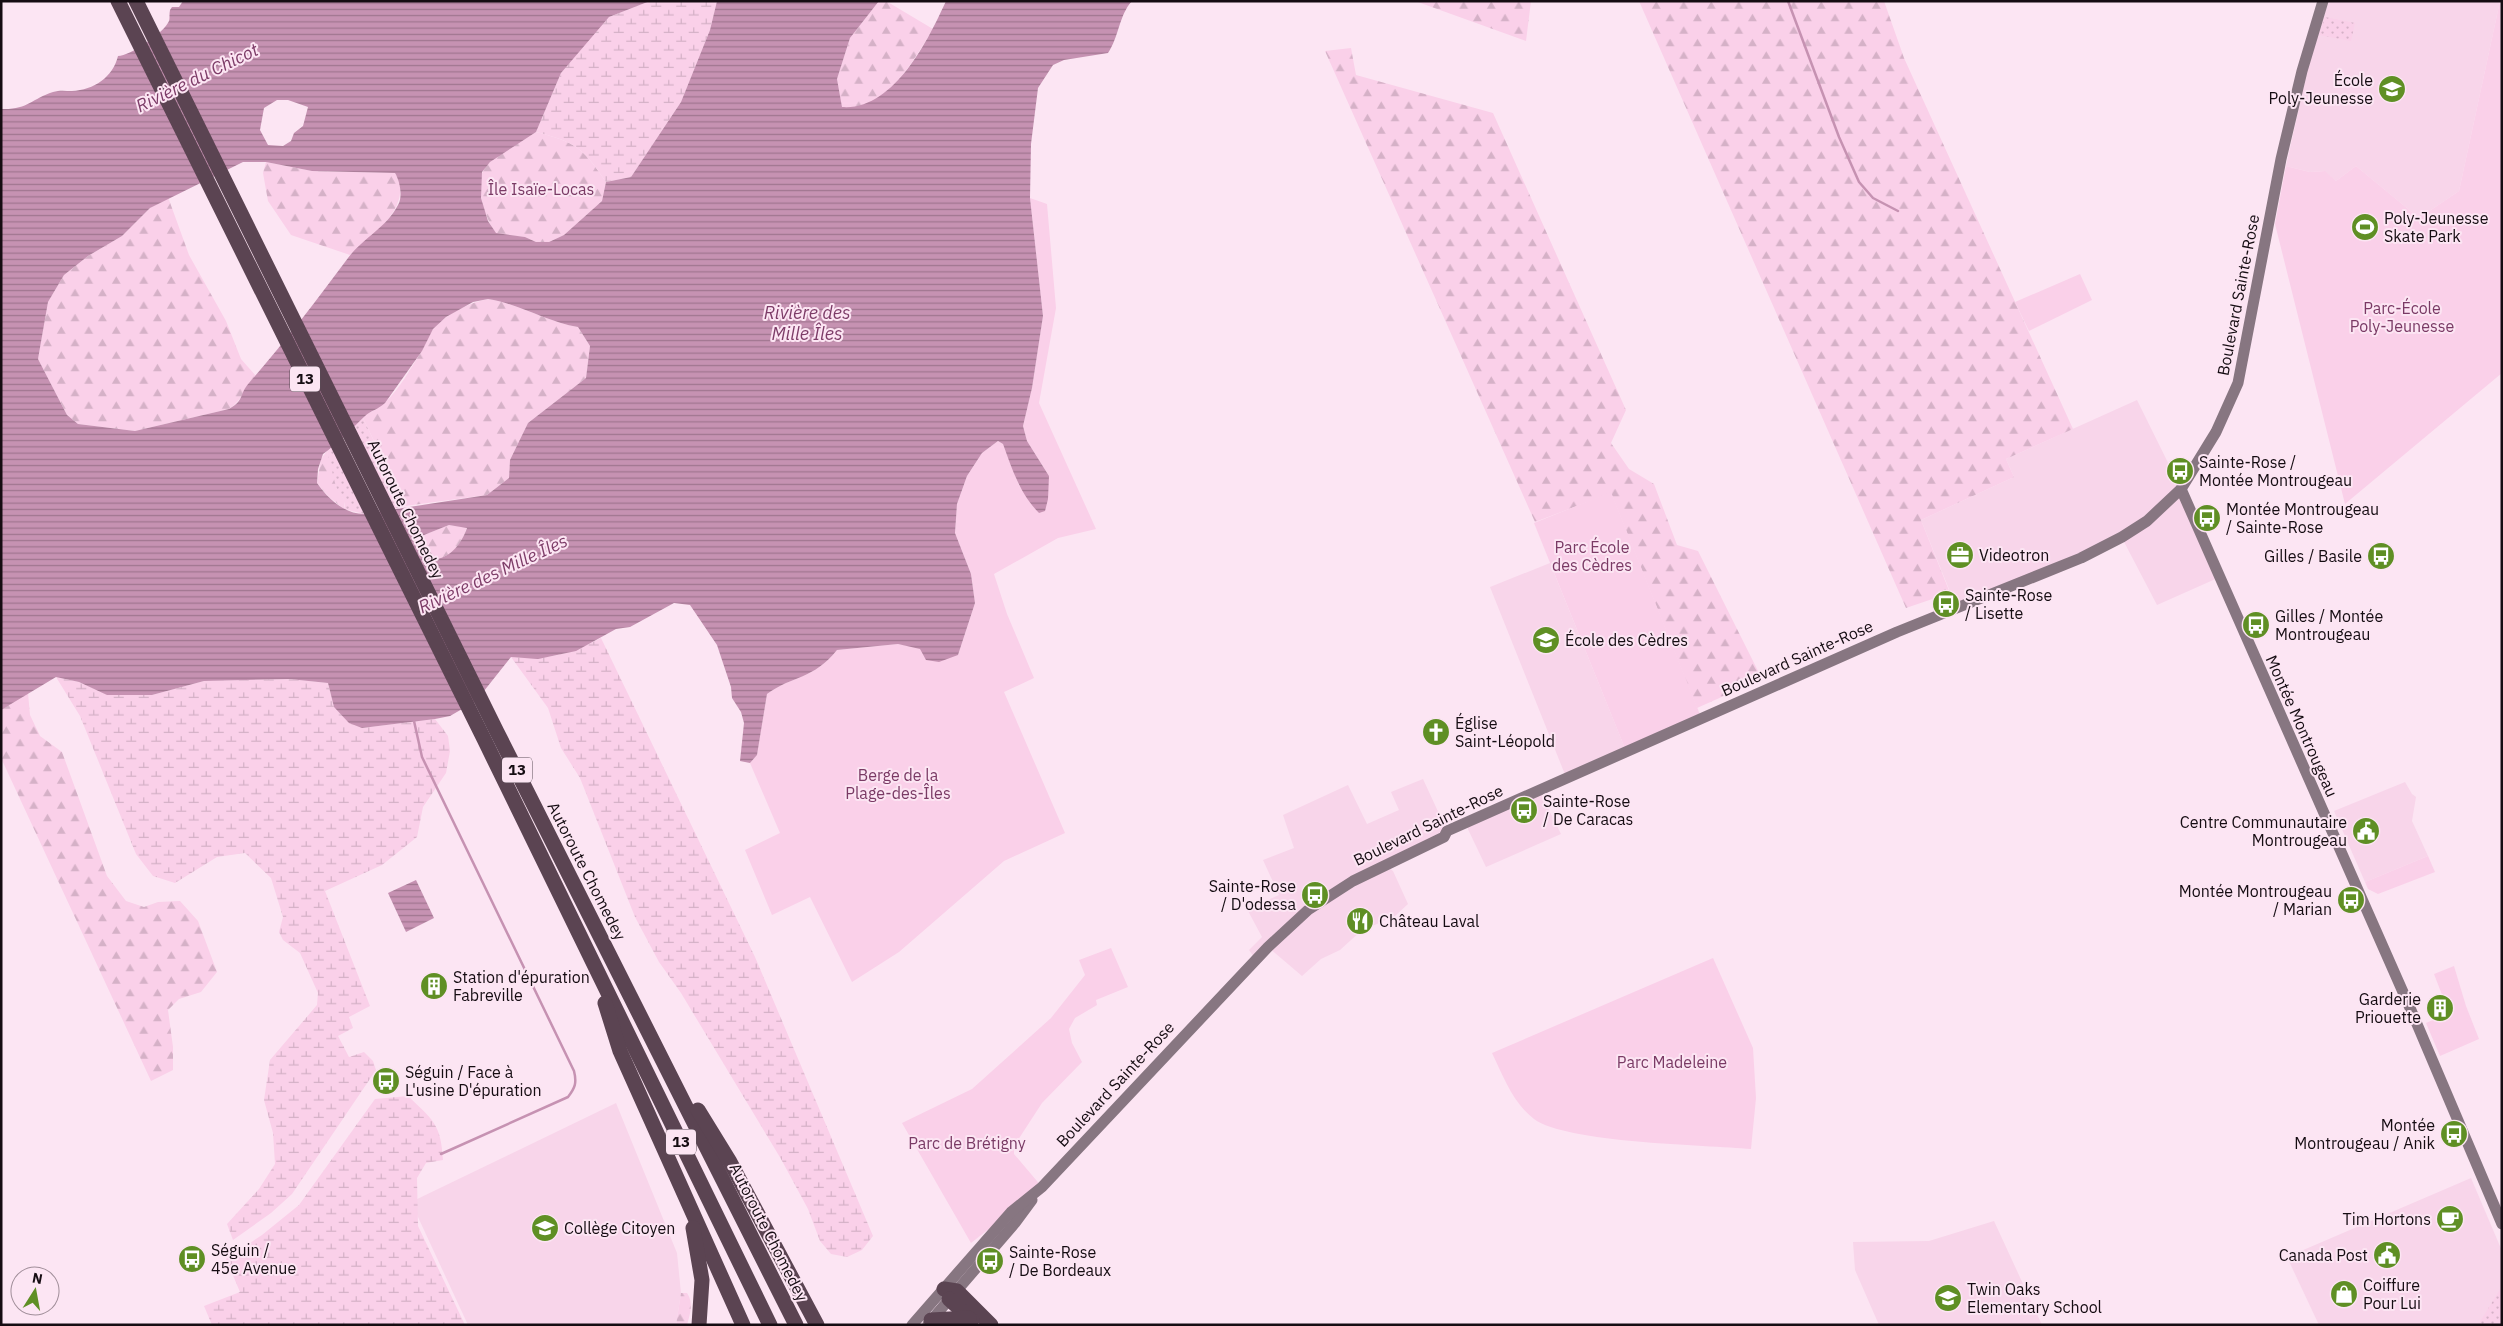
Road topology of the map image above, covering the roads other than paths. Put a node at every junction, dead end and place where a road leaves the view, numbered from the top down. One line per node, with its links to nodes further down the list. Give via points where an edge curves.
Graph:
1 (118, 1): 5 (highway, Autoroute Chomedey / 13)
2 (2323, 1): 4 (street, Boulevard Sainte-Rose, via 2281,159 2238,382 2216,432)
3 (138, 6): 5 (highway, Autoroute Chomedey / 13)
4 (2181, 489): 9 (street, Montée Montrougeau); 10 (street, Boulevard Sainte-Rose, via 2147,522 2081,558 1902,630 1574,773 1447,831 1444,837 1353,880 1308,910 1268,947 1042,1186 1016,1223)
5 (491, 736): 6 (highway, Autoroute Chomedey / 13); 7 (highway, Autoroute Chomedey / 13)
6 (591, 958): 8 (highway, via 620,1051); 15 (highway, Autoroute Chomedey / 13)
7 (639, 1012): 16 (highway, Autoroute Chomedey / 13); 17 (highway, via 730,1162)
8 (686, 1200): 13 (highway, via 702,1280); 14 (highway)
9 (2502, 1224)
10 (950, 1293): 11 (highway); 12 (street, Boulevard Sainte-Rose); 18 (street, Boulevard Sainte-Rose); 19 (highway)
11 (972, 1321): 12 (highway)
12 (929, 1322)
13 (699, 1325)
14 (743, 1325)
15 (770, 1325)
16 (796, 1325)
17 (817, 1325)
18 (912, 1325)
19 (992, 1325)

